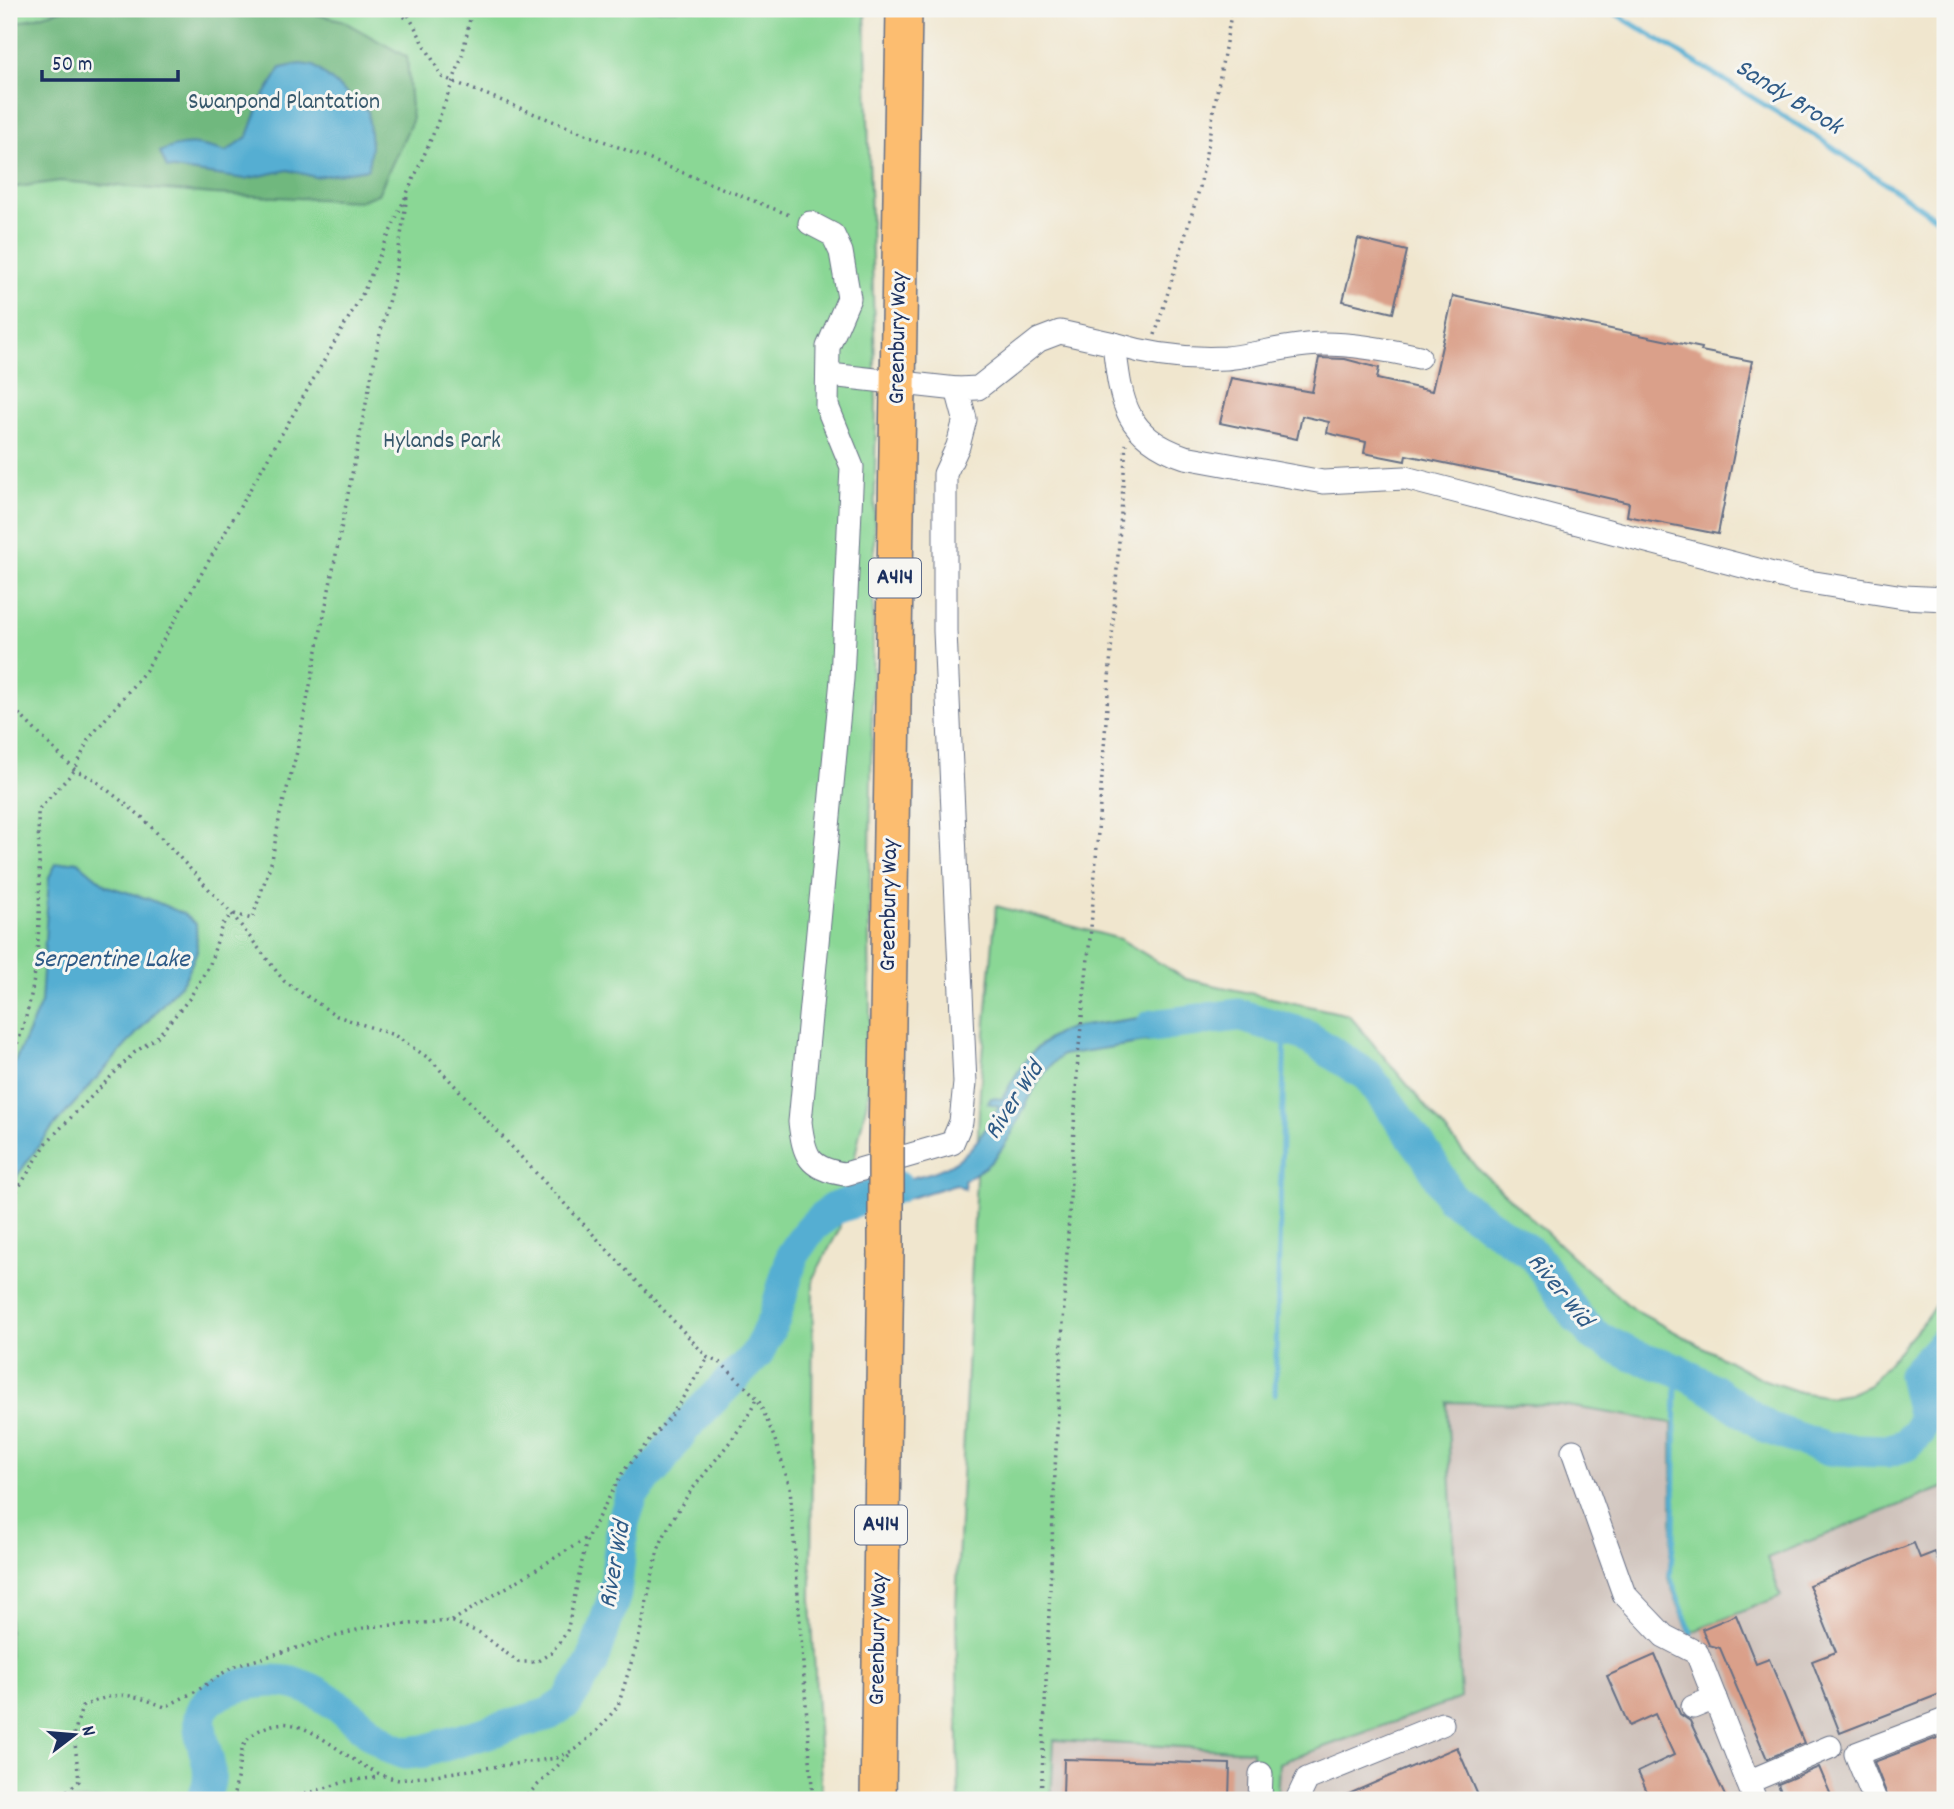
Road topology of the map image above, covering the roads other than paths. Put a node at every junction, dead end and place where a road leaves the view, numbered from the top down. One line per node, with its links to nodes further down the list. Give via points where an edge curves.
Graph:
1 (904, 9): 6 (highway, Greenbury Way / A414)
2 (810, 223): 5 (street, via 832,235 846,274 849,299 828,347)
3 (1114, 344): 4 (street, via 1149,355 1226,358 1321,344); 7 (street, via 1060,332 1039,340 978,388); 8 (street, via 1129,420 1164,450 1185,457 1323,482 1405,478 1796,580)
4 (1419, 357)
5 (830, 375): 6 (street); 7 (street, via 827,406 852,467 842,679 800,1122 804,1151 814,1164 845,1174 951,1143 961,1122 965,1083 945,605 945,474 965,419)
6 (898, 384): 7 (street); 17 (highway, Greenbury Way / A414, bridge)
7 (957, 389)
8 (1945, 599)
9 (1573, 1451): 10 (street, via 1624,1594 1664,1636 1697,1653)
10 (1715, 1698): 11 (street); 16 (street)
11 (1693, 1707)
12 (1945, 1720): 20 (street, via 1856,1754)
13 (1442, 1724): 19 (street, via 1307,1779)
14 (1830, 1747): 16 (street)
15 (1261, 1774): 18 (street)
16 (1751, 1791)
17 (878, 1800)
18 (1260, 1800)
19 (1297, 1800)
20 (1875, 1800)

